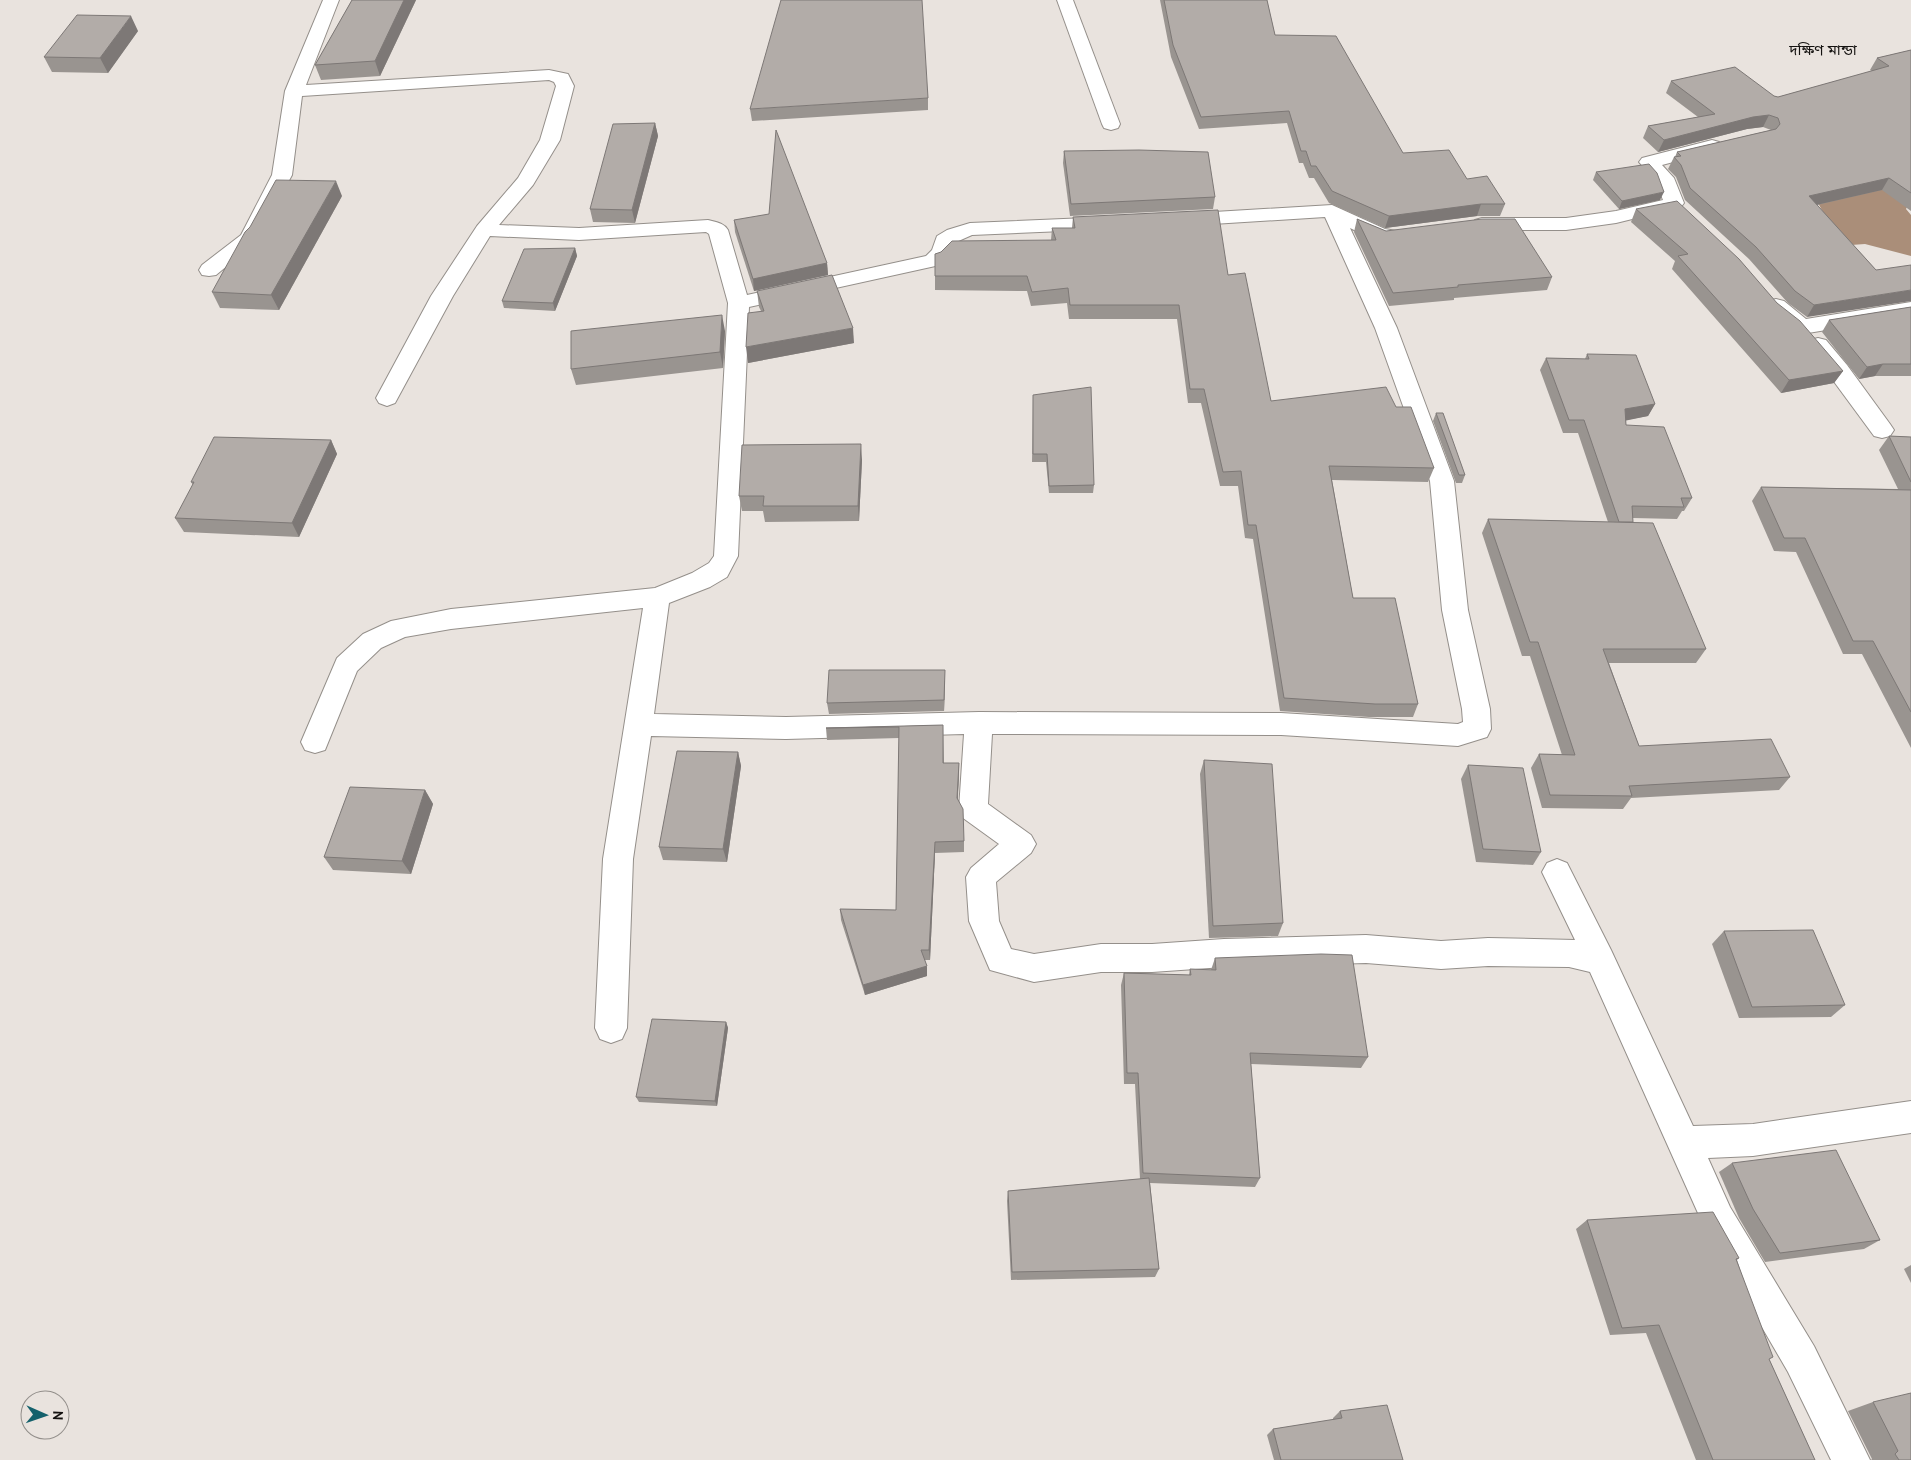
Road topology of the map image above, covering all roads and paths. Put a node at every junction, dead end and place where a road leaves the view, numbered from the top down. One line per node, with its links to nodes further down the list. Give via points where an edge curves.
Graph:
1 (330, 0): 3 (street)
2 (1065, 0): 4 (street)
3 (294, 91): 10 (street, via 549,75 562,78 565,86 550,140 526,181); 12 (street, via 282,175 248,238)
4 (1111, 124)
5 (1726, 142): 9 (street, via 1649,162 1664,178 1681,209 1666,207 1566,224)
6 (1332, 211): 7 (street); 11 (street, via 1382,236); 20 (street, via 1386,328 1442,481 1455,610 1476,709 1477,729 1458,735 1282,724)
7 (1166, 220)
8 (1127, 222): 14 (street, via 970,229 944,240 942,252 933,261)
9 (1468, 226)
10 (484, 230): 14 (street, via 579,234 714,227 718,230); 17 (street, via 442,296)
11 (1410, 233)
12 (209, 270)
13 (1764, 290): 16 (street, via 1779,309)
14 (739, 303): 19 (street, via 726,556 718,570 702,580)
15 (1911, 309): 16 (street)
16 (1802, 327): 18 (street)
17 (387, 398)
18 (1882, 430)
19 (657, 597): 21 (street); 22 (street, via 450,619 400,628 372,641 346,665)
20 (979, 723): 21 (street, via 786,728); 24 (street, via 973,810 1021,844 981,877 984,921 1001,960 1034,968 1101,958 1366,949 1441,954 1569,953)
21 (639, 725): 25 (street, via 618,859)
22 (316, 742)
23 (1556, 872): 24 (street)
24 (1600, 960): 27 (street)
25 (611, 1028)
26 (1911, 1117): 27 (street, via 1754,1140)
27 (1684, 1143): 28 (street, via 1718,1219 1801,1359)
28 (1852, 1460)

